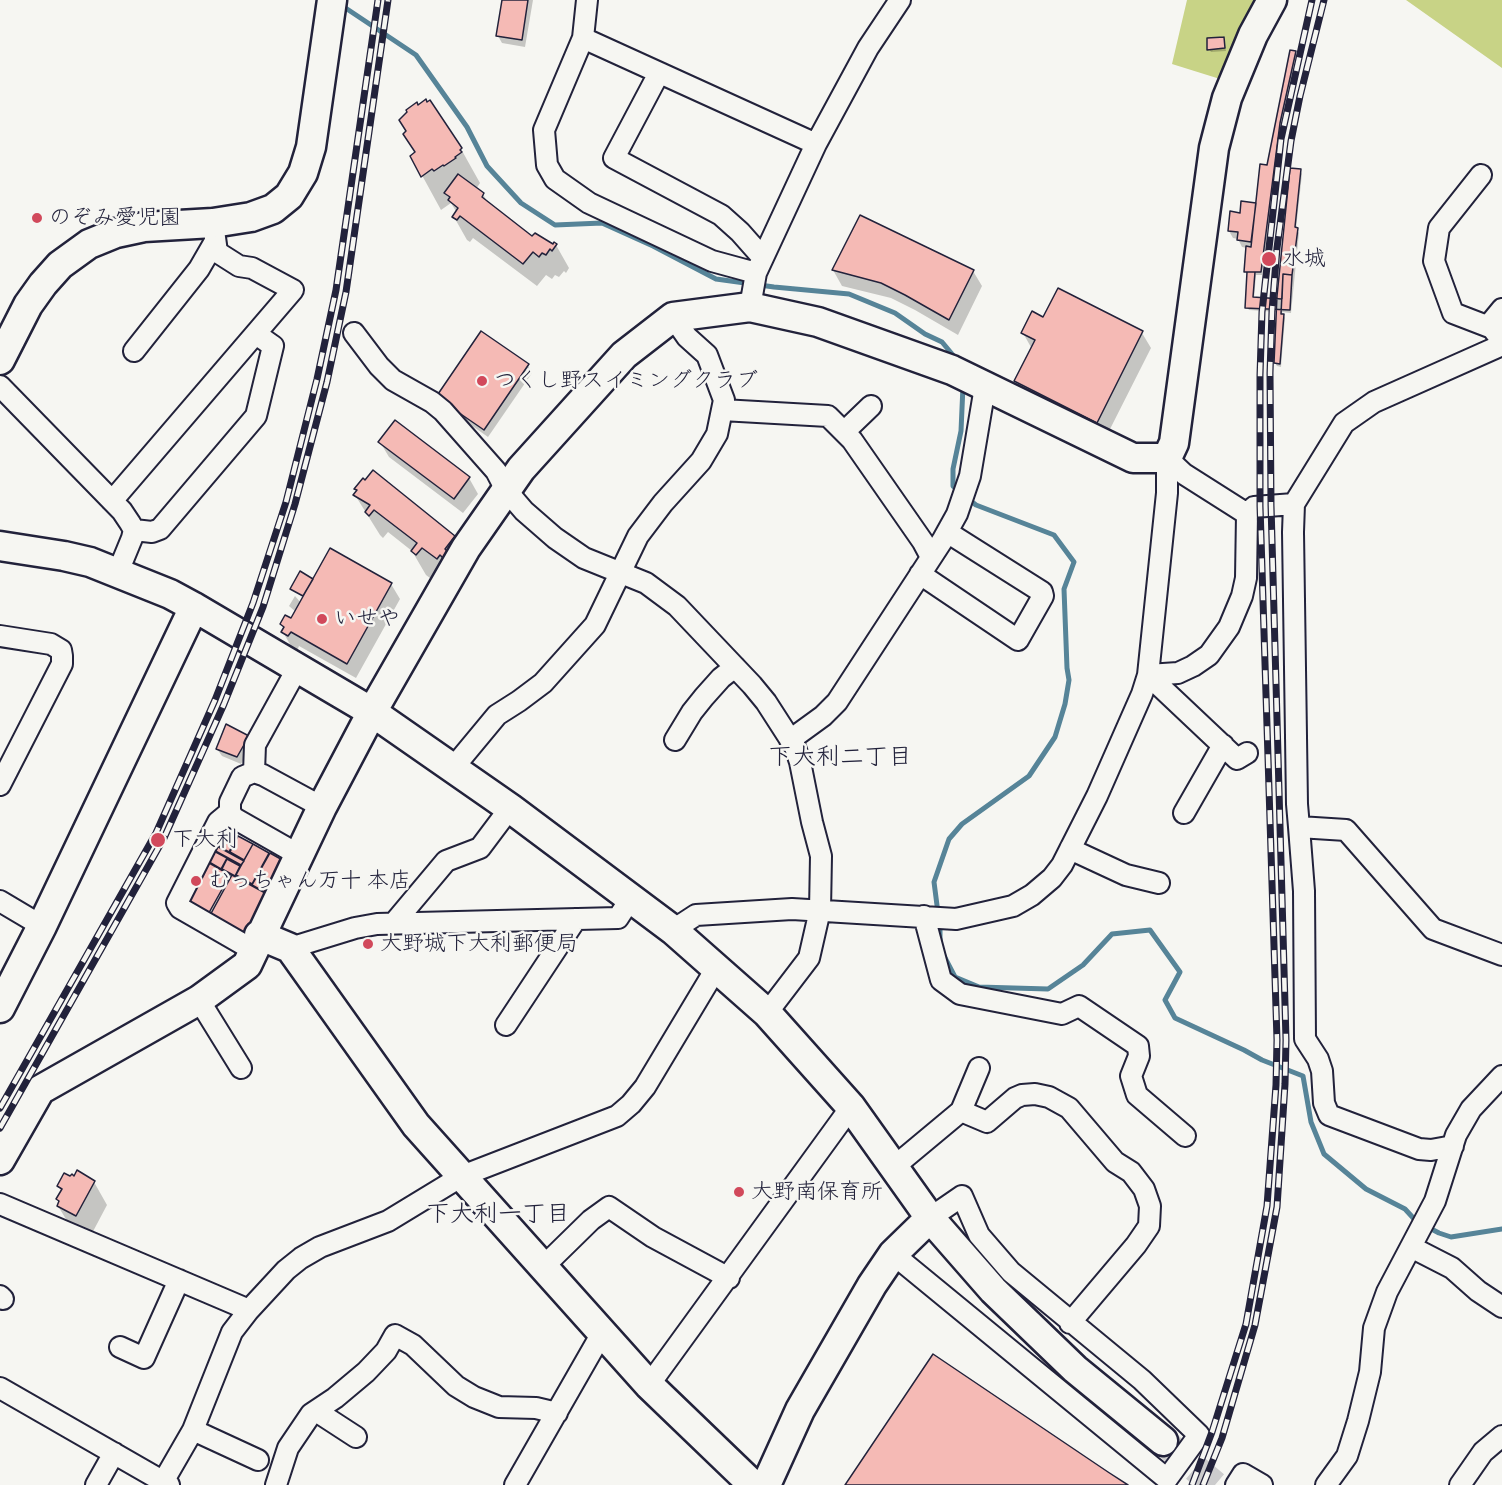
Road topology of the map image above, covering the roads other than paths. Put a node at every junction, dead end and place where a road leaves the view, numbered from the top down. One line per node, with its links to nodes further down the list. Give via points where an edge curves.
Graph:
1 (587, 0): 5 (street)
2 (900, 0): 7 (street, via 868,48)
3 (1272, 0): 25 (street, via 1227,98 1214,148 1174,443)
4 (331, 6): 9 (street, via 311,147 303,173 289,196 273,209)
5 (583, 38): 6 (street); 10 (street, via 544,130 547,165 555,179 589,203 712,261)
6 (659, 73): 7 (street); 10 (street, via 614,158 721,215 740,232)
7 (816, 144): 10 (street)
8 (1481, 175): 14 (street, via 1438,228 1434,261 1453,313)
9 (214, 233): 16 (street, via 216,252 293,290); 18 (street, via 199,269); 19 (street, via 144,228 116,232 89,244 60,265 43,284)
10 (759, 265): 11 (street)
11 (750, 307): 13 (street); 21 (street, via 818,322 952,370)
12 (1502, 309): 14 (street)
13 (673, 317): 23 (street, via 707,355 724,400); 26 (street, via 624,355)
14 (1488, 327): 17 (street)
15 (354, 333): 26 (street, via 393,381 442,411 496,471)
16 (256, 334): 27 (street); 30 (street, via 273,346 256,416 160,529)
17 (1502, 343): 28 (street, via 1374,402 1344,423)
18 (134, 351)
19 (0, 360)
20 (0, 386): 27 (street)
21 (982, 386): 25 (street, via 1133,458); 31 (street, via 967,487)
22 (871, 406): 24 (street)
23 (723, 410): 24 (street, via 828,416); 35 (street, via 717,434 701,461 638,536)
24 (844, 432): 33 (street)
25 (1167, 458): 29 (street, via 1184,474); 41 (street, via 1167,493)
26 (506, 490): 35 (street, via 555,538 584,558); 42 (street, via 466,548)
27 (112, 501): 30 (street)
28 (1294, 504): 29 (street, via 1254,507); 55 (street)
29 (1247, 514): 41 (street, via 1246,578 1229,627 1209,655 1193,666 1178,673)
30 (134, 530): 34 (street)
31 (947, 532): 33 (street); 36 (street, via 1042,592 1018,640)
32 (0, 546): 34 (street, via 63,556)
33 (931, 557): 36 (street)
34 (118, 572): 37 (street)
35 (619, 572): 40 (street, via 646,583 676,606); 48 (street, via 595,625 543,683 497,715)
36 (920, 574): 44 (street, via 837,702)
37 (194, 607): 39 (street); 65 (street)
38 (0, 636): 47 (street, via 51,644 59,648 62,656 62,664)
39 (298, 667): 42 (street); 49 (street, via 255,745)
40 (735, 667): 43 (street, via 704,697); 44 (street, via 766,702)
41 (1148, 675): 45 (street); 56 (street, via 1098,796)
42 (372, 712): 48 (street); 51 (street)
43 (675, 740)
44 (790, 740): 61 (street, via 800,762 821,856)
45 (1223, 745): 46 (street, via 1237,759); 54 (street)
46 (1247, 753)
47 (6, 760): 50 (street)
48 (453, 768): 52 (street)
49 (254, 772): 51 (street); 53 (street, via 242,777 230,802)
50 (0, 785)
51 (322, 807): 57 (street)
52 (510, 808): 59 (street); 64 (street, via 480,849 446,861)
53 (230, 812): 57 (street, via 240,823); 67 (street, via 218,822 177,903 180,908)
54 (1184, 813)
55 (1299, 827): 69 (street, via 1346,830 1433,929); 81 (street, via 1304,891 1305,1039 1322,1071 1324,1103 1329,1114 1419,1149)
56 (1070, 849): 58 (street, via 1126,875); 62 (street, via 1052,878 1013,906 956,919)
57 (299, 855): 67 (street)
58 (1159, 883)
59 (631, 898): 63 (street, via 618,918); 66 (street)
60 (0, 901): 65 (street)
61 (820, 910): 62 (street); 66 (street, via 696,915); 73 (street, via 808,958)
62 (924, 916): 80 (street, via 941,980 960,994 1062,1014 1079,1006 1138,1046 1139,1056 1131,1076 1137,1095)
63 (576, 919): 64 (street); 74 (street)
64 (393, 923): 68 (street, via 355,928)
65 (42, 926): 72 (street)
66 (673, 930): 70 (street)
67 (256, 943): 68 (street); 71 (street, via 247,964)
68 (290, 948): 84 (street, via 416,1125)
69 (1502, 955)
70 (717, 967): 73 (street); 84 (street, via 645,1087 617,1116)
71 (199, 1000): 75 (street); 82 (street, via 40,1090)
72 (0, 1008)
73 (767, 1013): 78 (street)
74 (506, 1025)
75 (241, 1068)
76 (979, 1068): 79 (street)
77 (1502, 1076): 81 (street, via 1471,1109)
78 (851, 1107): 83 (street); 90 (street)
79 (961, 1111): 83 (street); 94 (street, via 987,1122 1022,1095 1049,1097 1069,1108 1144,1189 1150,1206 1149,1226)
80 (1185, 1136)
81 (1453, 1146): 87 (street, via 1435,1201)
82 (0, 1160)
83 (895, 1166): 86 (street)
84 (462, 1176): 89 (street); 93 (street, via 388,1221 301,1258)
85 (0, 1204): 91 (street)
86 (930, 1218): 88 (street); 94 (street, via 962,1196 979,1235 1011,1272); 104 (street, via 993,1290 1075,1369)
87 (1411, 1247): 92 (street, via 1452,1268); 115 (street, via 1387,1292 1374,1328 1370,1371 1347,1456)
88 (893, 1254): 94 (street, via 1167,1479 1199,1435 1142,1380); 112 (street, via 805,1400)
89 (542, 1268): 90 (street, via 609,1207 653,1237); 95 (street)
90 (729, 1278): 97 (street)
91 (179, 1280): 93 (street); 96 (street, via 144,1358)
92 (1502, 1307)
93 (249, 1310): 101 (street, via 232,1332)
94 (1070, 1323)
95 (602, 1333): 97 (street); 100 (street)
96 (120, 1347)
97 (649, 1385): 111 (street)
98 (0, 1388): 105 (street)
99 (316, 1411): 100 (street, via 366,1372 395,1335 413,1345 456,1386 474,1397 499,1407); 103 (street); 109 (street, via 292,1440)
100 (557, 1413): 110 (street)
101 (193, 1430): 106 (street); 107 (street)
102 (1502, 1436): 116 (street, via 1483,1452)
103 (356, 1437)
104 (1163, 1441)
105 (114, 1453): 107 (street); 108 (street)
106 (258, 1460)
107 (166, 1483)
108 (96, 1485)
109 (276, 1485)
110 (515, 1485)
111 (752, 1485)
112 (766, 1485)
113 (1236, 1485): 114 (street, via 1243,1474)
114 (1262, 1485)
115 (1326, 1485)
116 (1460, 1485)

